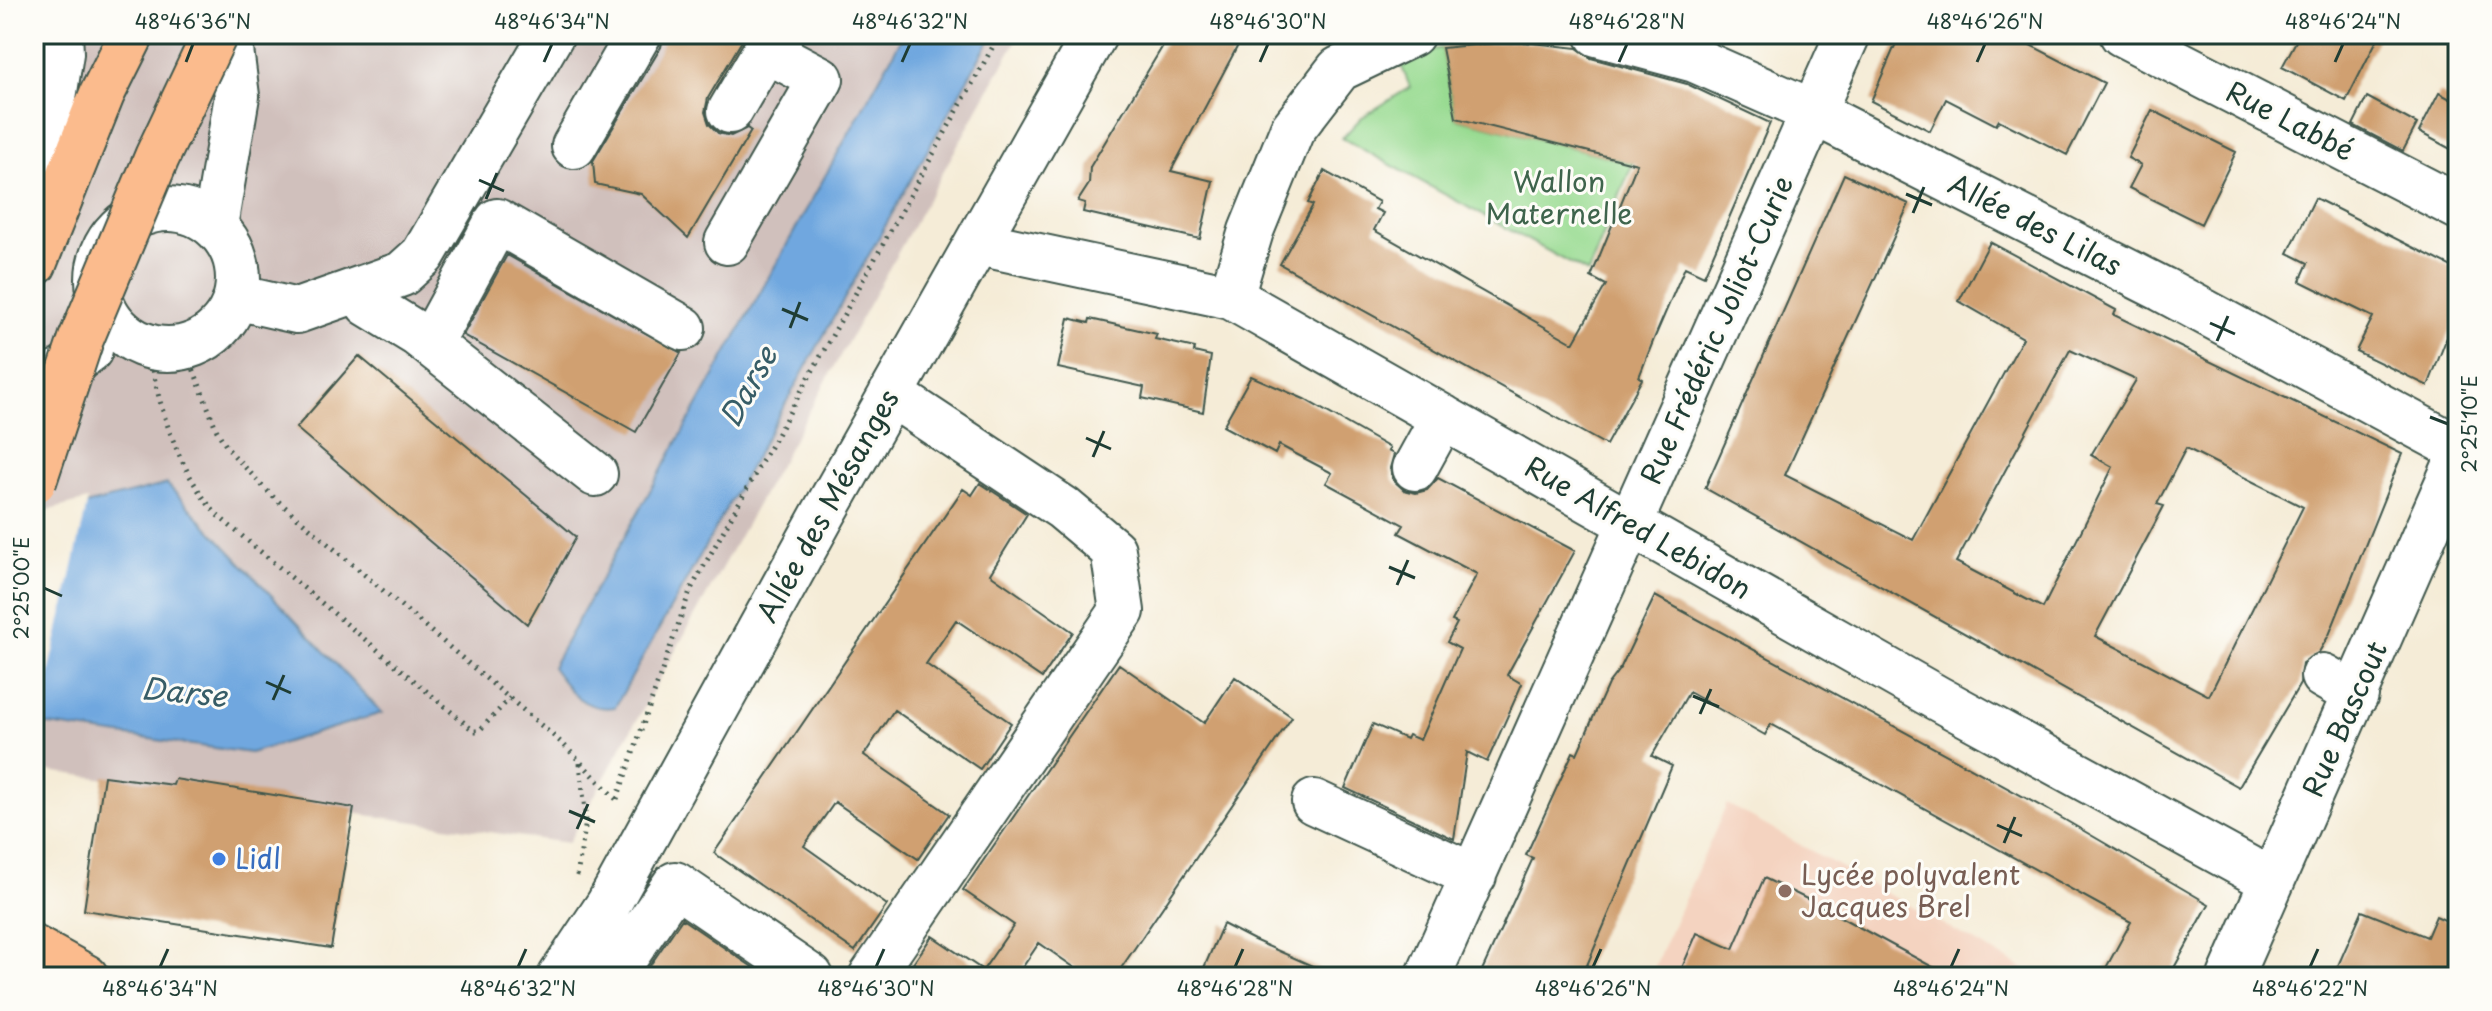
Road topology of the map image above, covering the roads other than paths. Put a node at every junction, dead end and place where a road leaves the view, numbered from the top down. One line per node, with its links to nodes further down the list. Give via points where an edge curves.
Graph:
1 (60, 34): 15 (street, via 40,187)
2 (132, 34): 20 (main road, via 102,94)
3 (215, 34): 34 (main road, bridge, via 81,339)
4 (229, 34): 17 (street, via 237,96)
5 (552, 34): 21 (street, via 423,255 402,274)
6 (639, 34): 14 (street)
7 (1095, 34): 19 (street, Allée des Mésanges)
8 (1412, 34): 23 (street, via 1339,69 1292,130)
9 (1597, 34): 13 (street, Allée des Lilas, via 1695,60)
10 (1848, 34): 13 (street, Rue Frédéric Joliot-Curie)
11 (2122, 34): 16 (street, Rue Labbé)
12 (730, 111): 18 (street, via 775,34 783,59 821,79)
13 (1813, 112): 30 (street, Allée des Lilas, via 2162,289); 35 (street, Rue Frédéric Joliot-Curie)
14 (574, 146)
15 (34, 188)
16 (2458, 207)
17 (215, 226): 22 (street, via 231,246 238,271); 25 (street, via 193,213 168,208 147,211 113,234 98,272 106,312)
18 (727, 242)
19 (978, 243): 23 (street, Rue Alfred Lebidon); 28 (street, Allée des Mésanges)
20 (34, 264)
21 (361, 289): 22 (street, via 297,311); 26 (street, via 368,304)
22 (236, 297): 25 (street, via 225,320 208,337)
23 (1231, 297): 29 (street, Rue Alfred Lebidon)
24 (683, 328): 26 (street, via 497,221)
25 (151, 341): 27 (street)
26 (430, 344): 33 (street)
27 (34, 392)
28 (891, 394): 41 (street, Allée des Mésanges, via 636,807 608,905); 44 (street, via 1063,508 1113,550 1122,611)
29 (1443, 417): 32 (street); 35 (street, Rue Alfred Lebidon)
30 (2458, 448)
31 (2458, 459): 38 (street, Rue Bascout, via 2385,587 2340,685)
32 (1415, 468)
33 (595, 474)
34 (34, 481)
35 (1631, 524): 37 (street, Rue Frédéric Joliot-Curie); 38 (street, Rue Alfred Lebidon)
36 (1314, 802): 37 (street)
37 (1474, 876): 45 (street, Rue Frédéric Joliot-Curie)
38 (2272, 881): 46 (street, Rue Bascout)
39 (34, 948): 40 (main road)
40 (86, 977)
41 (560, 977)
42 (612, 977): 43 (street, via 675,884)
43 (811, 977)
44 (871, 977)
45 (1428, 977)
46 (2230, 977)

